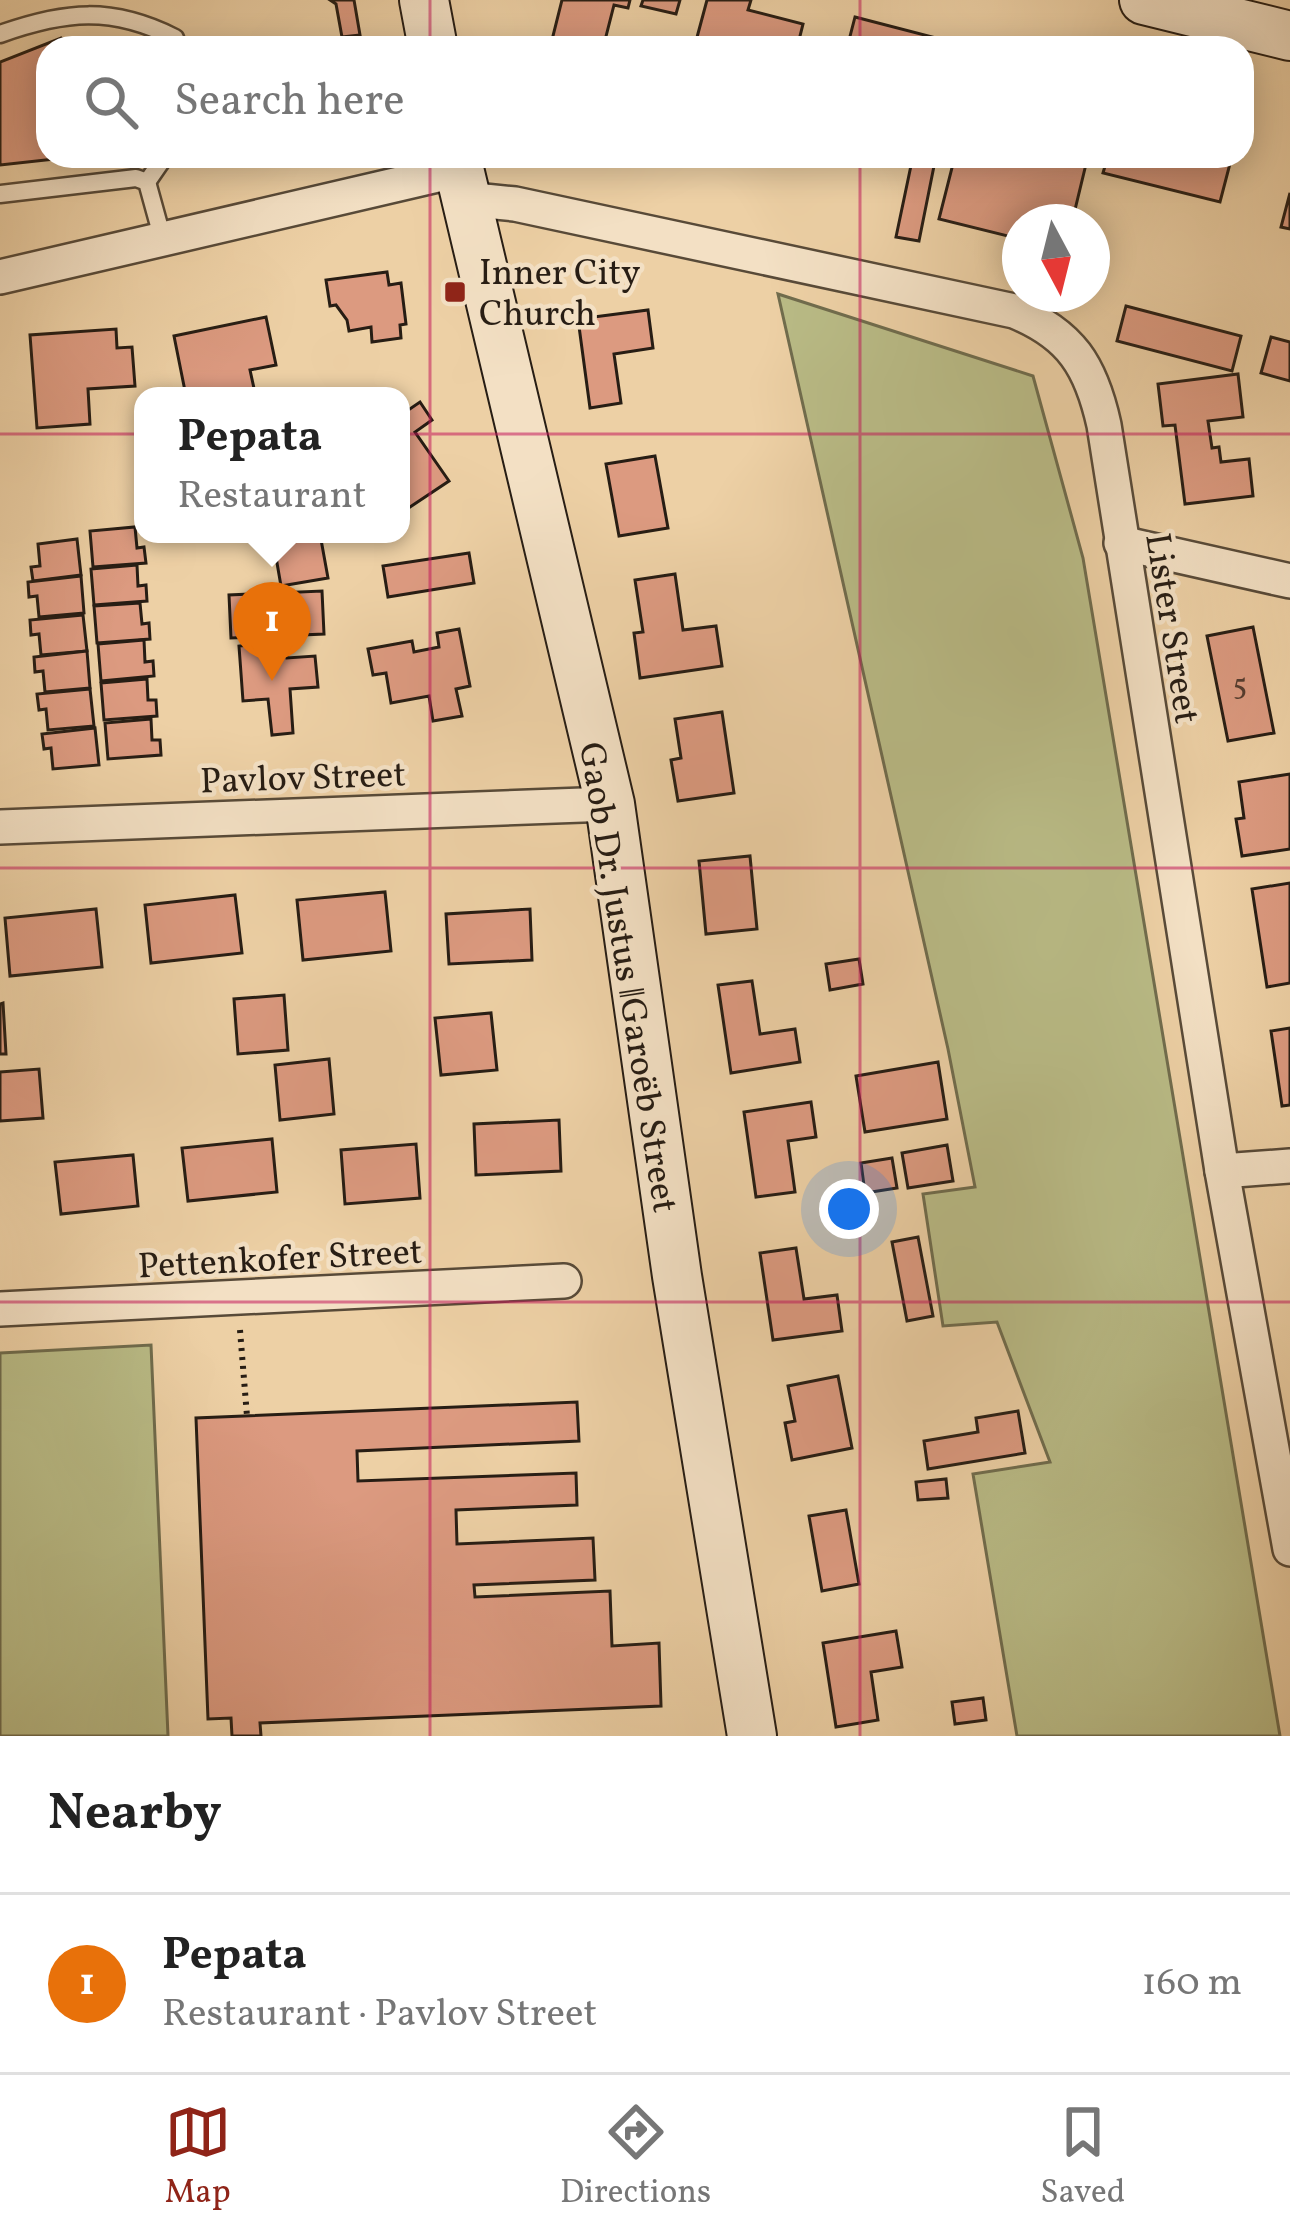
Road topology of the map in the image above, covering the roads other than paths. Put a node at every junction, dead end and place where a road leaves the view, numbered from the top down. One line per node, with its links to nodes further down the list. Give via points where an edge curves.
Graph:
1 (424, 0): 5 (street)
2 (1144, 0): 6 (street)
3 (0, 34): 4 (lane, via 51,15 142,21)
4 (171, 36)
5 (432, 36)
6 (1290, 36)
7 (157, 168): 9 (lane)
8 (460, 175): 11 (street); 13 (street, Lister Street, via 515,204 1046,324 1086,368 1098,396); 15 (street, Gaob Dr. Justus ǁGaroëb Street)
9 (148, 182): 10 (lane); 11 (lane)
10 (0, 194)
11 (163, 240): 12 (street)
12 (0, 277)
13 (1121, 543): 14 (street); 18 (street, Lister Street)
14 (1290, 581)
15 (610, 804): 16 (street, Pavlov Street); 22 (street, Gaob Dr. Justus ǁGaroëb Street)
16 (0, 827)
17 (1290, 1166): 18 (street)
18 (1222, 1171): 21 (street, Lister Street)
19 (564, 1281): 20 (street, Pettenkofer Street)
20 (0, 1309)
21 (1290, 1549)
22 (752, 1736)

